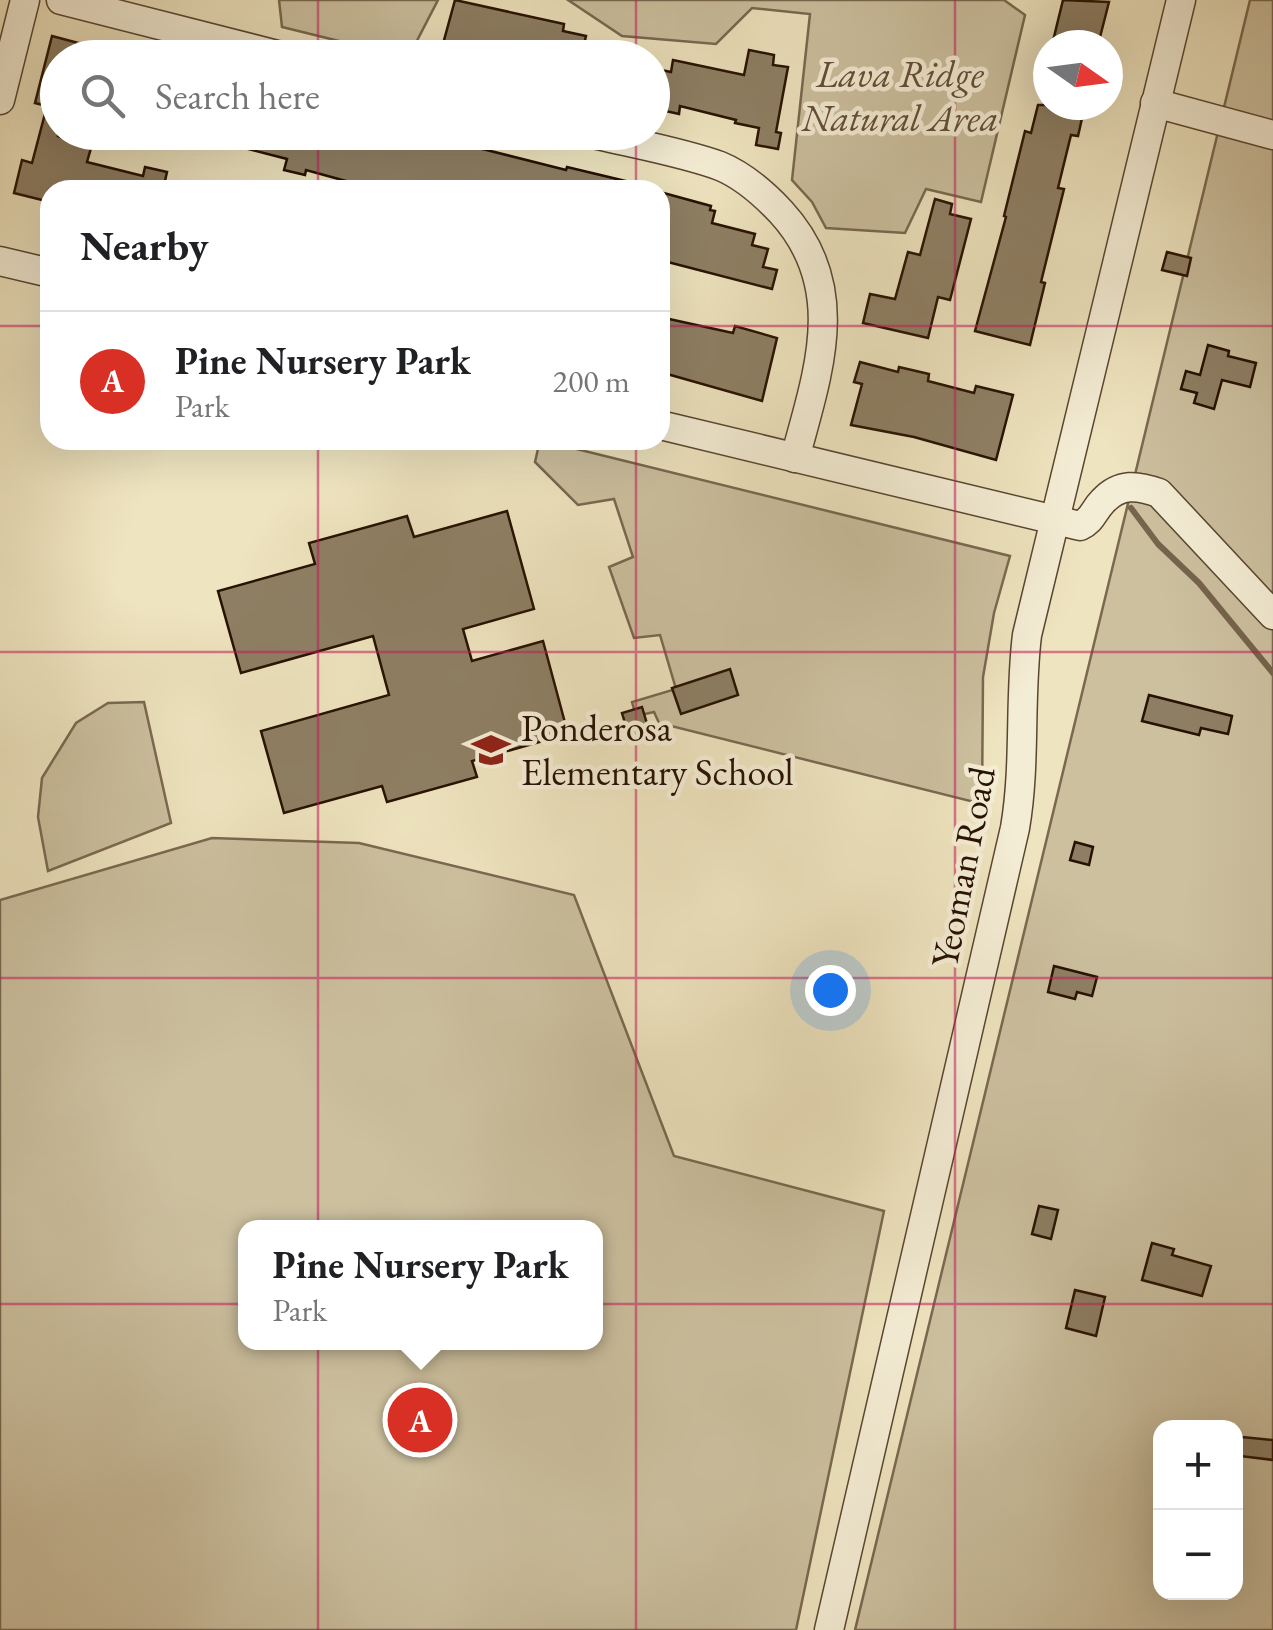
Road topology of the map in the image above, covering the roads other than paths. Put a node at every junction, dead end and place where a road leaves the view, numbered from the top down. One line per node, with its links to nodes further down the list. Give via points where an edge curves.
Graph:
1 (25, 0): 5 (street)
2 (61, 0): 4 (street)
3 (1181, 0): 6 (street, Yeoman Road)
4 (218, 40)
5 (0, 100)
6 (1155, 103): 7 (street); 13 (street, Yeoman Road)
7 (1273, 136)
8 (656, 150): 12 (street, via 722,167 766,196 798,230 820,286 824,325)
9 (0, 261): 10 (street)
10 (40, 271)
11 (670, 427): 12 (street)
12 (795, 458): 13 (street)
13 (1054, 521): 14 (street, via 1090,522 1124,486 1158,493); 15 (street, Yeoman Road, via 1024,663 1022,787 1008,864)
14 (1273, 616)
15 (829, 1630)

